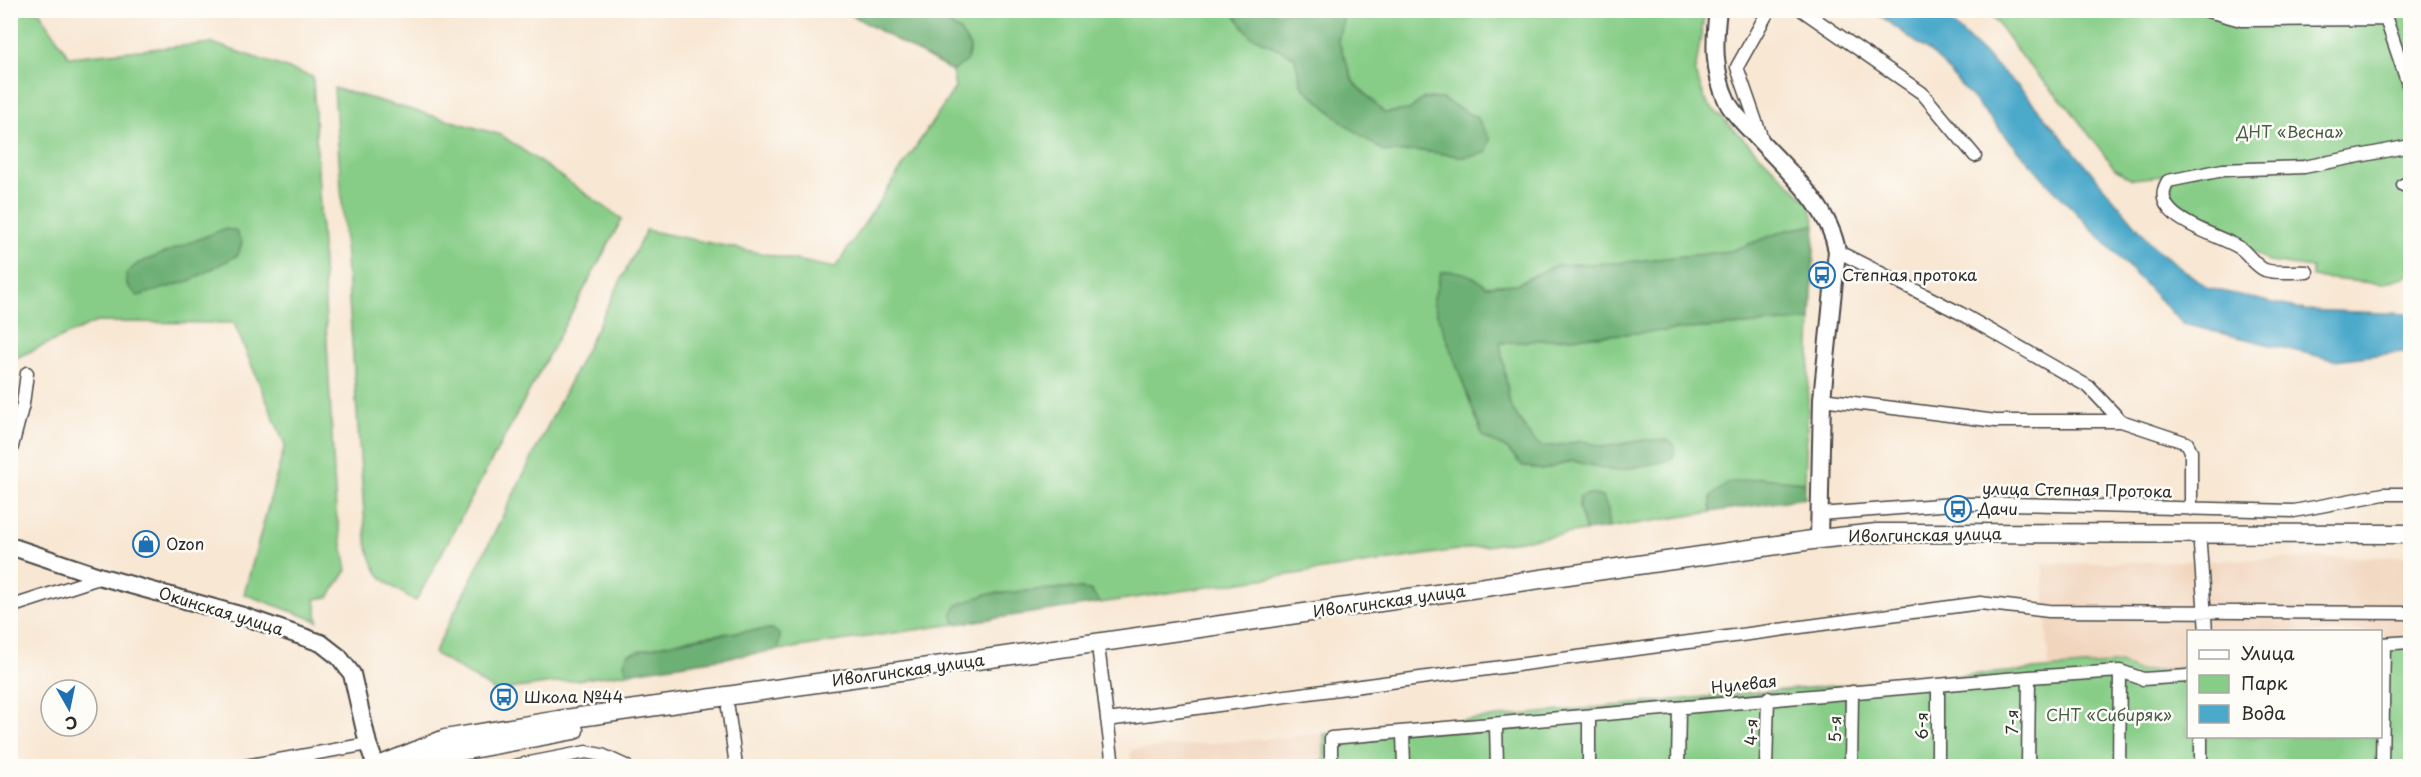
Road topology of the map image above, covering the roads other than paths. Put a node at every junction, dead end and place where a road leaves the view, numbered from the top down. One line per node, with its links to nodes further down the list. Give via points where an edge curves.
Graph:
1 (1718, 10): 7 (street, via 1714,44 1727,103)
2 (1769, 10): 7 (street, via 1737,67)
3 (1802, 10): 9 (street, via 1922,93)
4 (2204, 10): 5 (street, via 2241,20)
5 (2386, 15): 6 (street)
6 (2410, 90)
7 (1765, 146): 10 (street, via 1824,216)
8 (2410, 146): 11 (street, via 2304,167 2223,171 2168,181 2162,193 2164,202 2182,221 2241,248 2264,269)
9 (1975, 156)
10 (1837, 251): 13 (street); 14 (street, улица Степная Протока, via 1959,313 2089,387)
11 (2307, 272)
12 (27, 373): 15 (street)
13 (1822, 399): 14 (street, улица Степная Протока, via 1996,421); 18 (street)
14 (2121, 421): 17 (street, улица Степная Протока, via 2189,445)
15 (10, 454)
16 (2410, 494): 17 (street, улица Степная Протока, via 2384,494 2294,511)
17 (2191, 509): 18 (street, улица Степная Протока, via 1953,504)
18 (1819, 514): 20 (street)
19 (2410, 534): 20 (main road, Иволгинская улица, via 1877,533)
20 (1819, 539): 48 (main road, Иволгинская улица, via 559,720 445,738)
21 (2199, 545): 23 (main road, Иволгинская улица); 26 (street); 31 (main road, Иволгинская улица, via 1876,543)
22 (10, 546): 24 (street, Окинская улица)
23 (2410, 546)
24 (102, 577): 25 (street); 45 (street, Окинская улица, via 243,616 321,643 352,674)
25 (10, 607)
26 (2203, 610): 27 (street); 28 (street); 41 (street, via 2049,611 1980,603)
27 (2410, 612)
28 (2206, 630)
29 (2410, 642): 30 (street)
30 (2382, 644): 65 (street)
31 (1099, 654): 38 (main road, Иволгинская улица); 41 (street)
32 (2120, 671): 33 (street, Нулевая, via 2143,679); 34 (street, Нулевая); 63 (street)
33 (2187, 676)
34 (2030, 677): 35 (street, Нулевая); 62 (street, 7-я)
35 (1938, 685): 36 (street, Нулевая); 61 (street, 6-я)
36 (1852, 692): 37 (street, Нулевая); 60 (street, 5-я)
37 (1768, 698): 39 (street, Нулевая); 59 (street, 4-я)
38 (728, 708): 49 (main road, Иволгинская улица, via 562,732 450,753); 52 (street)
39 (1679, 708): 40 (street, Нулевая); 58 (street)
40 (1588, 717): 42 (street, Нулевая); 57 (street)
41 (1107, 720): 53 (street)
42 (1496, 725): 43 (street, Нулевая); 56 (street)
43 (1403, 733): 54 (street, Нулевая, via 1331,738); 55 (street)
44 (2201, 738): 64 (street)
45 (368, 744): 47 (street); 48 (street, Окинская улица)
46 (530, 765): 50 (street); 51 (street, via 586,752)
47 (245, 766)
48 (378, 766)
49 (406, 766)
50 (514, 766)
51 (626, 766)
52 (736, 766)
53 (1113, 766)
54 (1331, 766)
55 (1404, 766)
56 (1497, 766)
57 (1589, 766)
58 (1678, 766)
59 (1766, 766)
60 (1851, 766)
61 (1938, 766)
62 (2028, 766)
63 (2118, 766)
64 (2201, 766)
65 (2382, 766)

